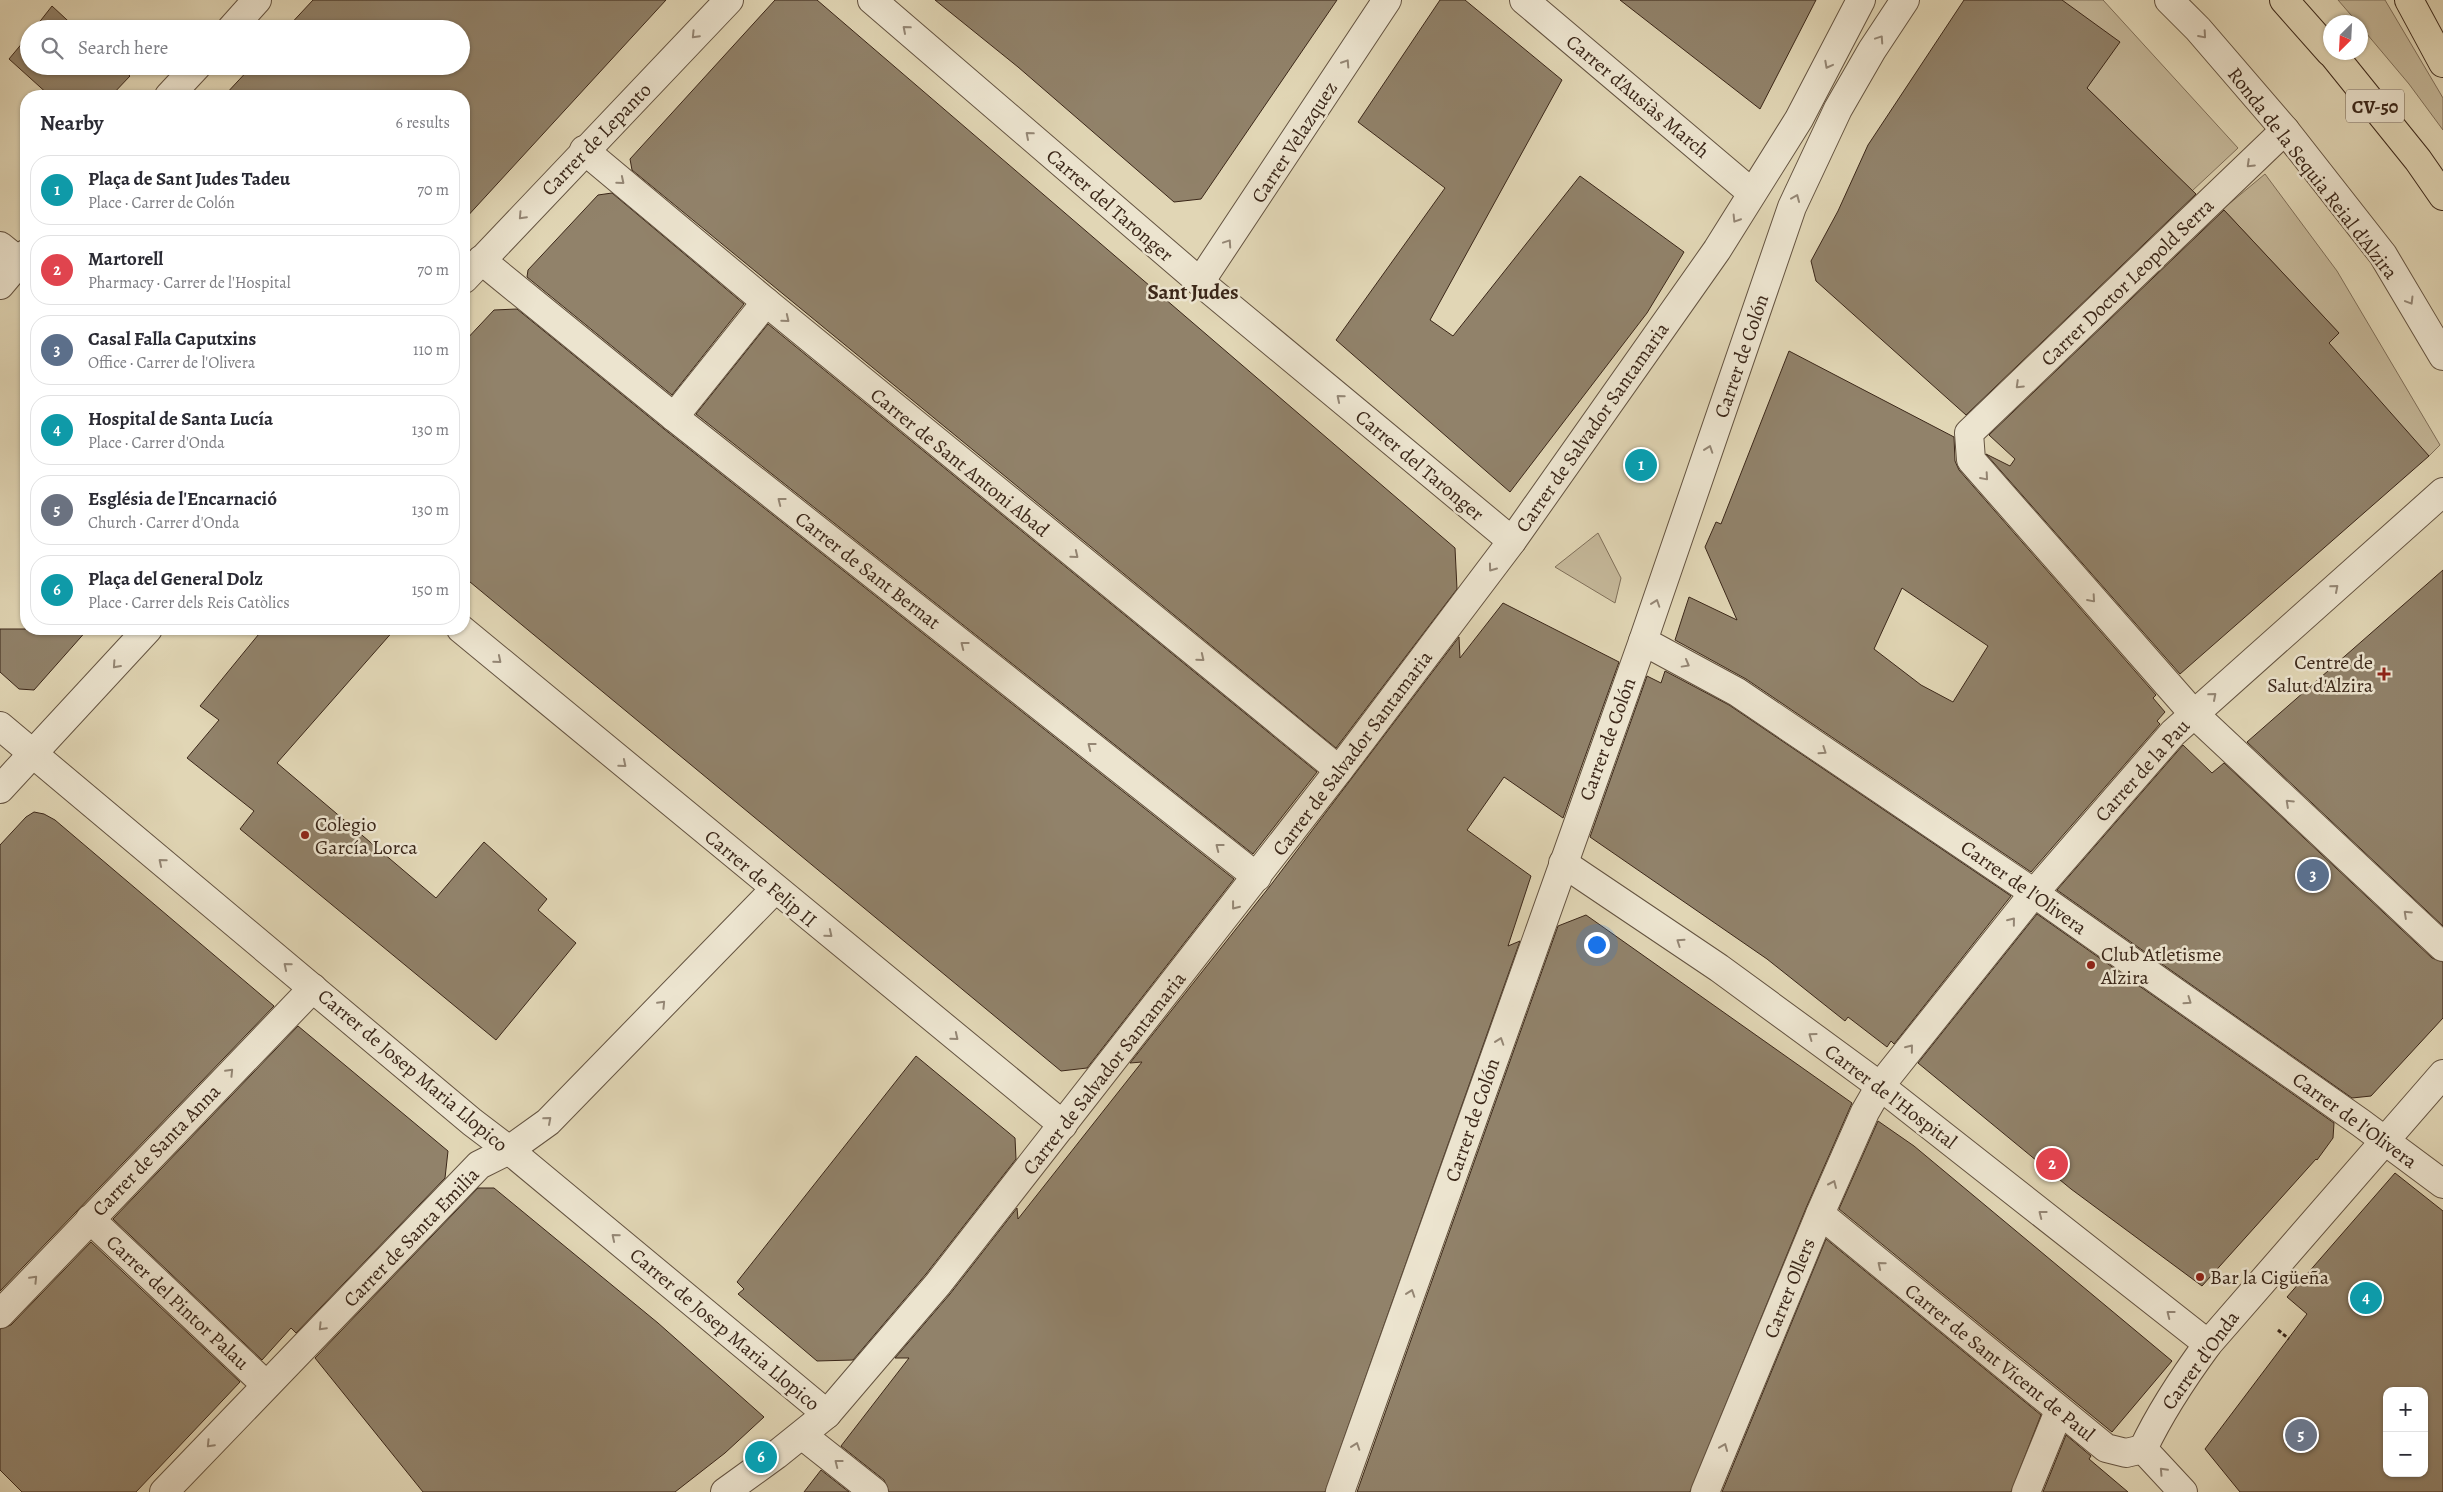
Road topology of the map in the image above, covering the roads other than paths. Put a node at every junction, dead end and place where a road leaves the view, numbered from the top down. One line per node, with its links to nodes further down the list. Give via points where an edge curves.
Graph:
1 (258, 0): 11 (street)
2 (729, 0): 18 (street, Carrer de Lepanto, one-way to 18)
3 (872, 0): 23 (street, Carrer del Taronger, one-way to 3)
4 (1387, 0): 23 (street, Carrer Velazquez, one-way to 4)
5 (1524, 0): 19 (street, Carrer d'Ausiàs March)
6 (1861, 0): 19 (street, Carrer de Salvador Santamaria, one-way to 19, via 1799,119)
7 (1905, 0): 32 (street, Carrer de Colón, one-way to 7, via 1795,200 1838,109)
8 (2170, 0): 17 (street, Ronda de la Sequia Reial d'Alzira, one-way to 17)
9 (2284, 0): 12 (main road, CV-50)
10 (2409, 0): 14 (main road)
11 (239, 20)
12 (2323, 43)
13 (2337, 60): 20 (main road, CV-50)
14 (2443, 63)
15 (189, 75): 16 (street)
16 (175, 90)
17 (2285, 130): 26 (street, Ronda de la Sequia Reial d'Alzira, one-way to 26, via 2382,255); 33 (street, Carrer Doctor Leopold Serra, one-way to 33, via 1969,433 1971,460)
18 (584, 150): 22 (street, Carrer de Lepanto, one-way to 22); 25 (street, Carrer de Sant Antoni Abad, one-way to 25)
19 (1752, 193): 29 (street, Carrer de Salvador Santamaria, one-way to 29, via 1717,250)
20 (2443, 196)
21 (18, 257): 24 (street)
22 (472, 270): 27 (street, Carrer de Sant Bernat)
23 (1200, 282): 29 (street, Carrer del Taronger, one-way to 23)
24 (0, 285)
25 (766, 302): 27 (street); 36 (street, Carrer de Sant Antoni Abad, one-way to 36)
26 (2443, 356)
27 (674, 417): 39 (street, Carrer de Sant Bernat, one-way to 27)
28 (2443, 492): 33 (street, Carrer de la Pau, one-way to 28)
29 (1512, 541): 36 (street, Carrer de Salvador Santamaria, one-way to 36)
30 (142, 635): 35 (street, one-way to 35)
31 (468, 635): 40 (street, Carrer de Felip II, one-way to 40)
32 (1643, 640): 38 (street, Carrer de Colón); 41 (street, Carrer de l'Olivera, one-way to 41, via 1737,692)
33 (2193, 713): 41 (street, Carrer de la Pau, via 2172,733); 42 (street, one-way to 33)
34 (0, 726): 35 (street, Carrer de Josep Maria Llopico)
35 (34, 753): 37 (street); 43 (street, Carrer de Josep Maria Llopico, one-way to 35)
36 (1339, 770): 39 (street, Carrer de Salvador Santamaria)
37 (0, 789)
38 (1563, 862): 45 (street, Carrer de l'Hospital, one-way to 38, via 1719,968); 64 (street, Carrer de Colón, one-way to 38)
39 (1257, 877): 46 (street, Carrer de Salvador Santamaria, one-way to 46)
40 (775, 889): 46 (street, Carrer de Felip II, one-way to 46); 48 (street, Carrer de Santa Emilia, one-way to 40, via 548,1122)
41 (2034, 894): 45 (street, Carrer de la Pau, one-way to 41); 47 (street, Carrer de l'Olivera, one-way to 47)
42 (2443, 948)
43 (313, 988): 48 (street, Carrer de Josep Maria Llopico); 51 (street, Carrer de Santa Anna, one-way to 43)
44 (2443, 1074): 47 (street, Carrer d'Onda)
45 (1880, 1086): 50 (street, Carrer Ollers, one-way to 45, via 1865,1112); 53 (street, Carrer de l'Hospital, one-way to 45)
46 (1063, 1126): 56 (street, Carrer de Salvador Santamaria, via 938,1284)
47 (2384, 1140): 49 (street, Carrer de l'Olivera); 53 (street, Carrer d'Onda)
48 (509, 1150): 54 (street, Carrer de Santa Emilia, one-way to 54, via 479,1165); 56 (street, Carrer de Josep Maria Llopico, one-way to 48)
49 (2443, 1184)
50 (1820, 1214): 55 (street, Carrer de Sant Vicent de Paul, one-way to 50); 65 (street, Carrer Ollers, one-way to 50)
51 (90, 1219): 52 (street, Carrer de Santa Anna, one-way to 51); 54 (street, Carrer del Pintor Palau)
52 (0, 1314)
53 (2208, 1344): 58 (street, Carrer d'Onda, via 2157,1419)
54 (266, 1385): 60 (street, Carrer de Santa Emilia, one-way to 60)
55 (2059, 1411): 58 (street, Carrer de Sant Vicent de Paul, via 2106,1448 2126,1453); 66 (street)
56 (827, 1414): 57 (street, Carrer de Salvador Santamaria)
57 (802, 1435): 59 (street, Carrer de Salvador Santamaria); 63 (street, one-way to 57)
58 (2143, 1450): 67 (street, one-way to 58)
59 (776, 1455): 61 (street); 62 (street)
60 (164, 1492)
61 (725, 1492)
62 (746, 1492)
63 (874, 1492)
64 (1340, 1492)
65 (1705, 1492)
66 (2026, 1492)
67 (2183, 1492)

